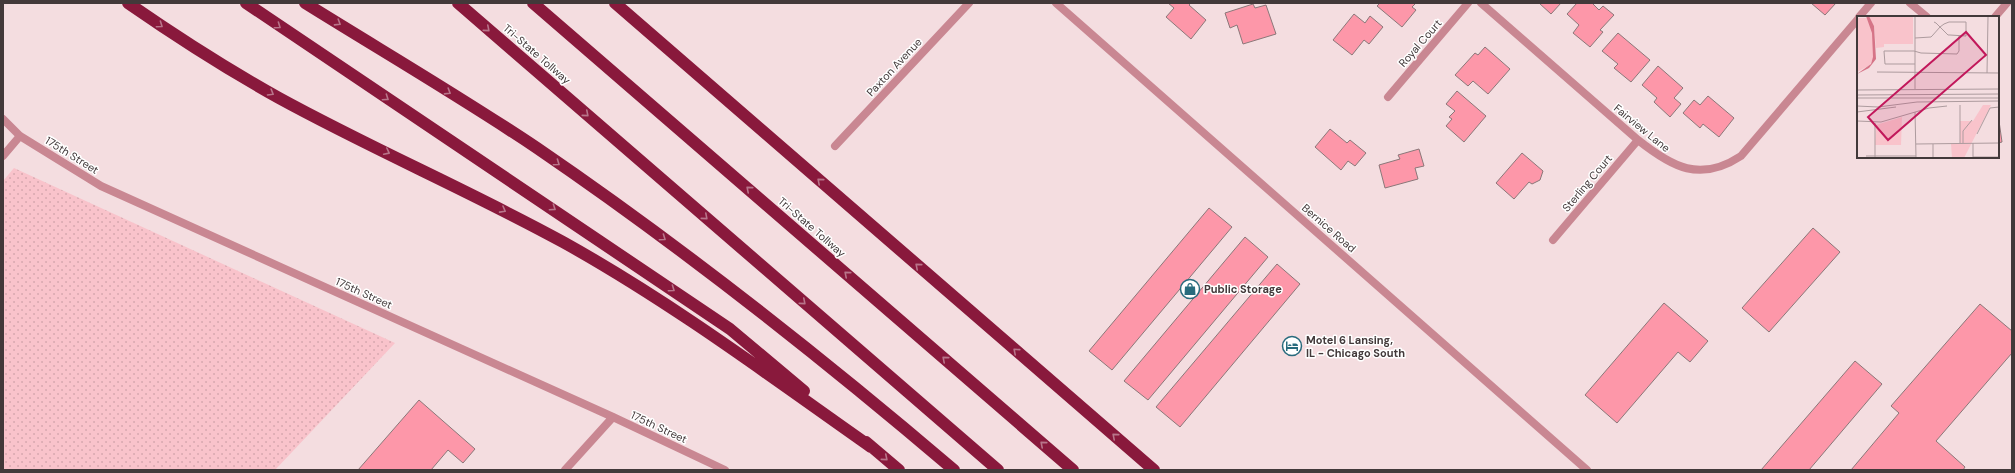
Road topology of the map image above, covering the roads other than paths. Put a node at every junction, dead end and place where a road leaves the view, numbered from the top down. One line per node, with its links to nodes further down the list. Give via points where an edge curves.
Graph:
1 (128, 3): 26 (highway, one-way to 26, via 179,39 279,98 495,205 628,280)
2 (246, 3): 26 (highway, one-way to 26, via 730,329)
3 (305, 3): 31 (highway, one-way to 31, via 536,148 671,244 868,397)
4 (458, 3): 32 (highway, Tri-State Tollway, one-way to 32)
5 (533, 3): 33 (highway, Tri-State Tollway, one-way to 5)
6 (614, 3): 27 (highway, one-way to 6)
7 (969, 3): 22 (street, Paxton Avenue)
8 (1056, 3): 34 (street, Bernice Road)
9 (1468, 3): 18 (street, Royal Court)
10 (1481, 3): 21 (street, Fairview Lane)
11 (1871, 3): 14 (street, Fairview Lane)
12 (1910, 3): 15 (street)
13 (2007, 3): 16 (street)
14 (1861, 16)
15 (1925, 16)
16 (1996, 16)
17 (1857, 20): 21 (street, Fairview Lane, via 1741,156 1729,164 1711,170 1677,166 1661,158)
18 (1388, 97)
19 (3, 119): 20 (street, 175th Street)
20 (20, 136): 23 (street); 25 (street, 175th Street, via 101,186)
21 (1638, 140): 24 (street, Sterling Court)
22 (835, 146)
23 (3, 156)
24 (1553, 240)
25 (613, 417): 28 (street); 29 (street, 175th Street)
26 (871, 446): 30 (highway, one-way to 30)
27 (1150, 467)
28 (565, 470)
29 (725, 470)
30 (899, 470)
31 (954, 470)
32 (998, 470)
33 (1073, 470)
34 (1587, 470)

